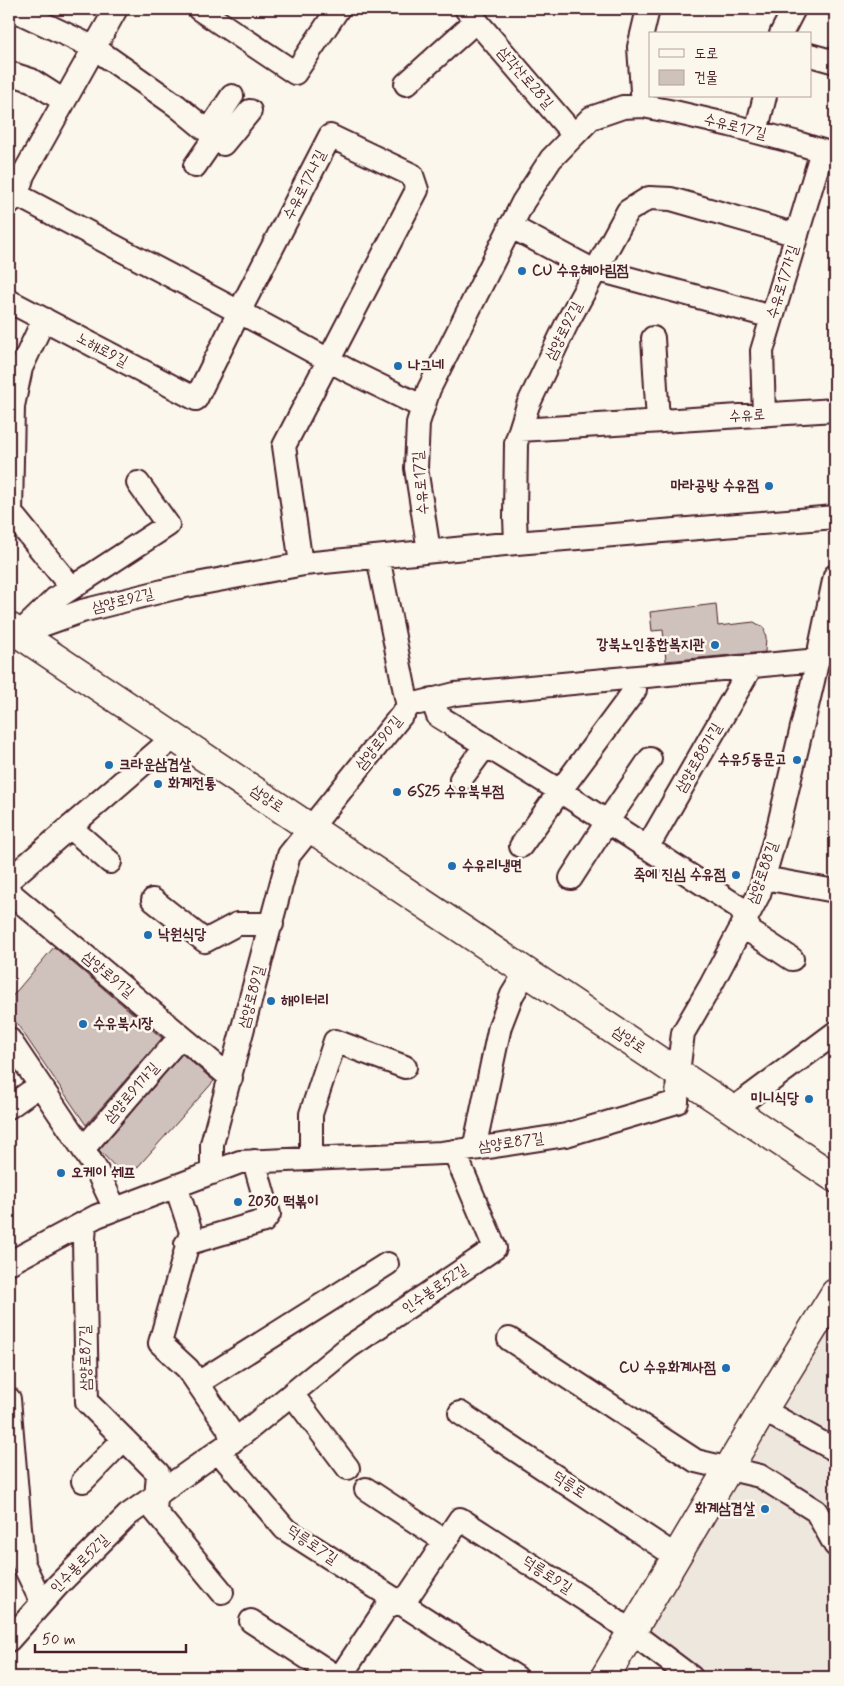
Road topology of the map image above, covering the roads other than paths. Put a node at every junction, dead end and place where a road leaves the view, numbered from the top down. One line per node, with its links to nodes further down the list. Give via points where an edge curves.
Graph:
1 (12, 9): 9 (street)
2 (116, 9): 9 (street)
3 (199, 9): 4 (street, via 295,73)
4 (338, 9)
5 (648, 9): 17 (street, via 639,47)
6 (794, 9): 8 (street)
7 (471, 15): 13 (street, 삼각산로28길); 21 (street, 삼각산로28길)
8 (782, 32)
9 (93, 47): 16 (street); 20 (street)
10 (812, 56): 11 (street)
11 (835, 62)
12 (9, 73): 16 (street, via 31,80)
13 (406, 84)
14 (232, 96): 20 (street)
15 (764, 98): 19 (street)
16 (64, 101): 24 (street)
17 (643, 106): 19 (street, 수유로17길); 21 (street, 수유로17길, via 624,107 591,118)
18 (250, 111): 20 (street, via 223,144)
19 (756, 132): 22 (street, 수유로17길)
20 (212, 134): 23 (street)
21 (574, 135): 25 (street, 수유로17길, via 551,159)
22 (829, 153): 26 (street, 수유로17가길)
23 (195, 166)
24 (14, 185): 29 (street)
25 (510, 226): 27 (street); 35 (street, 수유로17길, via 429,389)
26 (797, 235): 27 (street, 삼양로92길, via 671,199 649,198 628,211); 30 (street, 수유로17가길)
27 (597, 270): 30 (street); 39 (street, 삼양로92길, via 567,323 532,396)
28 (9, 301): 31 (street, 노해로9길)
29 (239, 312): 33 (street); 33 (street, 수유로17나길, via 330,136 412,175 417,190); 34 (street, 수유로17나길)
30 (772, 317): 37 (street, 수유로17가길, via 762,351)
31 (44, 319): 34 (street, 노해로9길); 47 (street, 삼양로92길, via 21,368 13,406 11,513)
32 (653, 338): 38 (street)
33 (330, 361): 35 (street); 45 (street, via 284,446)
34 (196, 399)
35 (423, 408): 43 (street, 수유로17길, via 418,423 416,468)
36 (835, 410): 37 (street, 수유로)
37 (764, 415): 38 (street, 수유로)
38 (658, 421): 39 (street, 수유로)
39 (520, 430): 42 (street, 삼양로92길, via 516,443)
40 (138, 483): 47 (street, 삼양로92길, via 168,525)
41 (835, 517): 42 (street, 삼양로92길)
42 (516, 544): 43 (street, 삼양로92길)
43 (429, 551): 44 (street, 삼양로92길)
44 (378, 557): 45 (street, 삼양로92길); 53 (street, 삼양로90길)
45 (301, 564): 48 (street, 삼양로92길, via 175,588 82,611)
46 (835, 576): 49 (street, 삼양로88길)
47 (72, 588): 48 (street, 삼양로92길)
48 (12, 633): 54 (main road, 삼양로)
49 (818, 660): 50 (street); 66 (street, 삼양로88길, via 780,824)
50 (751, 667): 51 (street); 63 (street, 삼양로88가길)
51 (634, 678): 52 (street, via 455,694); 58 (street, via 635,690)
52 (432, 699): 53 (street); 55 (street, via 438,716)
53 (408, 706): 61 (street, 삼양로90길)
54 (174, 737): 60 (street); 61 (main road, 삼양로)
55 (486, 745): 57 (street); 58 (street)
56 (650, 759): 59 (street)
57 (462, 779)
58 (560, 791): 59 (street); 62 (street)
59 (606, 822): 63 (street); 65 (street)
60 (70, 827): 64 (street); 67 (street)
61 (310, 828): 72 (street, 삼양로89길, via 289,855); 74 (main road, 삼양로)
62 (521, 846)
63 (648, 848): 71 (street, via 740,908)
64 (110, 862)
65 (571, 878)
66 (764, 878): 68 (street); 71 (street, 삼양로88길, via 760,894)
67 (9, 880)
68 (835, 891)
69 (9, 892): 76 (street, 삼양로91길)
70 (153, 900): 72 (street, via 205,941 237,924)
71 (746, 920): 73 (street, via 751,932); 79 (street, 삼양로88길, via 683,1033)
72 (272, 924): 80 (street, 삼양로89길)
73 (792, 959)
74 (526, 972): 79 (main road, 삼양로); 85 (street, via 512,995 500,1026)
75 (835, 1033): 83 (street)
76 (181, 1036): 80 (street, 삼양로91길); 84 (street, 삼양로91가길)
77 (9, 1039): 81 (street)
78 (405, 1067): 86 (street, via 335,1041 311,1114)
79 (678, 1073): 83 (main road, 삼양로); 85 (street, 삼양로87길, via 676,1102 566,1135)
80 (231, 1078): 88 (street, 삼양로89길, via 212,1144)
81 (40, 1085): 82 (street); 84 (street)
82 (9, 1107)
83 (733, 1109): 89 (main road, 삼양로)
84 (83, 1149): 91 (street)
85 (464, 1150): 86 (street, 삼양로87길); 99 (street, 인수봉로52길, via 495,1248 349,1347)
86 (311, 1158): 87 (street, 삼양로87길)
87 (254, 1162): 88 (street, 삼양로87길, via 240,1162); 93 (street, via 269,1214 264,1221)
88 (212, 1173): 90 (street, 삼양로87길)
89 (835, 1178)
90 (176, 1186): 91 (street, 삼양로87길); 93 (street, via 190,1232)
91 (114, 1209): 92 (street, 삼양로87길)
92 (85, 1222): 94 (street, 삼양로87길); 103 (street, 삼양로87길, via 87,1402)
93 (186, 1244): 98 (street, via 160,1343)
94 (9, 1263)
95 (387, 1264): 98 (street)
96 (835, 1293): 101 (main road)
97 (509, 1339): 107 (street, via 696,1461)
98 (198, 1383): 104 (street, via 228,1428)
99 (292, 1394): 104 (street, 인수봉로52길); 106 (street)
100 (9, 1399): 108 (street)
101 (764, 1410): 105 (street); 107 (main road)
102 (460, 1413): 114 (street, 덕릉로)
103 (124, 1439): 109 (street); 111 (street, 삼양로87길, via 158,1473)
104 (225, 1446): 111 (street, 인수봉로52길); 116 (street, 덕릉로7길, via 285,1529)
105 (835, 1450)
106 (348, 1468)
107 (729, 1469): 113 (street, via 760,1476 816,1511); 114 (main road)
108 (12, 1479): 117 (street, via 23,1562)
109 (83, 1482)
110 (366, 1489): 112 (street)
111 (157, 1494): 115 (street, via 154,1511); 117 (street, 인수봉로52길, via 128,1516)
112 (445, 1542): 116 (street, via 409,1595); 119 (street, 덕릉로9길, via 460,1519)
113 (835, 1545)
114 (677, 1557): 119 (main road)
115 (222, 1592)
116 (398, 1601): 121 (street, via 386,1608); 122 (street, 덕릉로7길)
117 (42, 1603): 120 (street, 인수봉로52길)
118 (250, 1621): 121 (street)
119 (632, 1633): 123 (main road); 124 (street, 덕릉로9길)
120 (9, 1640)
121 (338, 1677)
122 (516, 1677)
123 (605, 1677)
124 (691, 1677)

